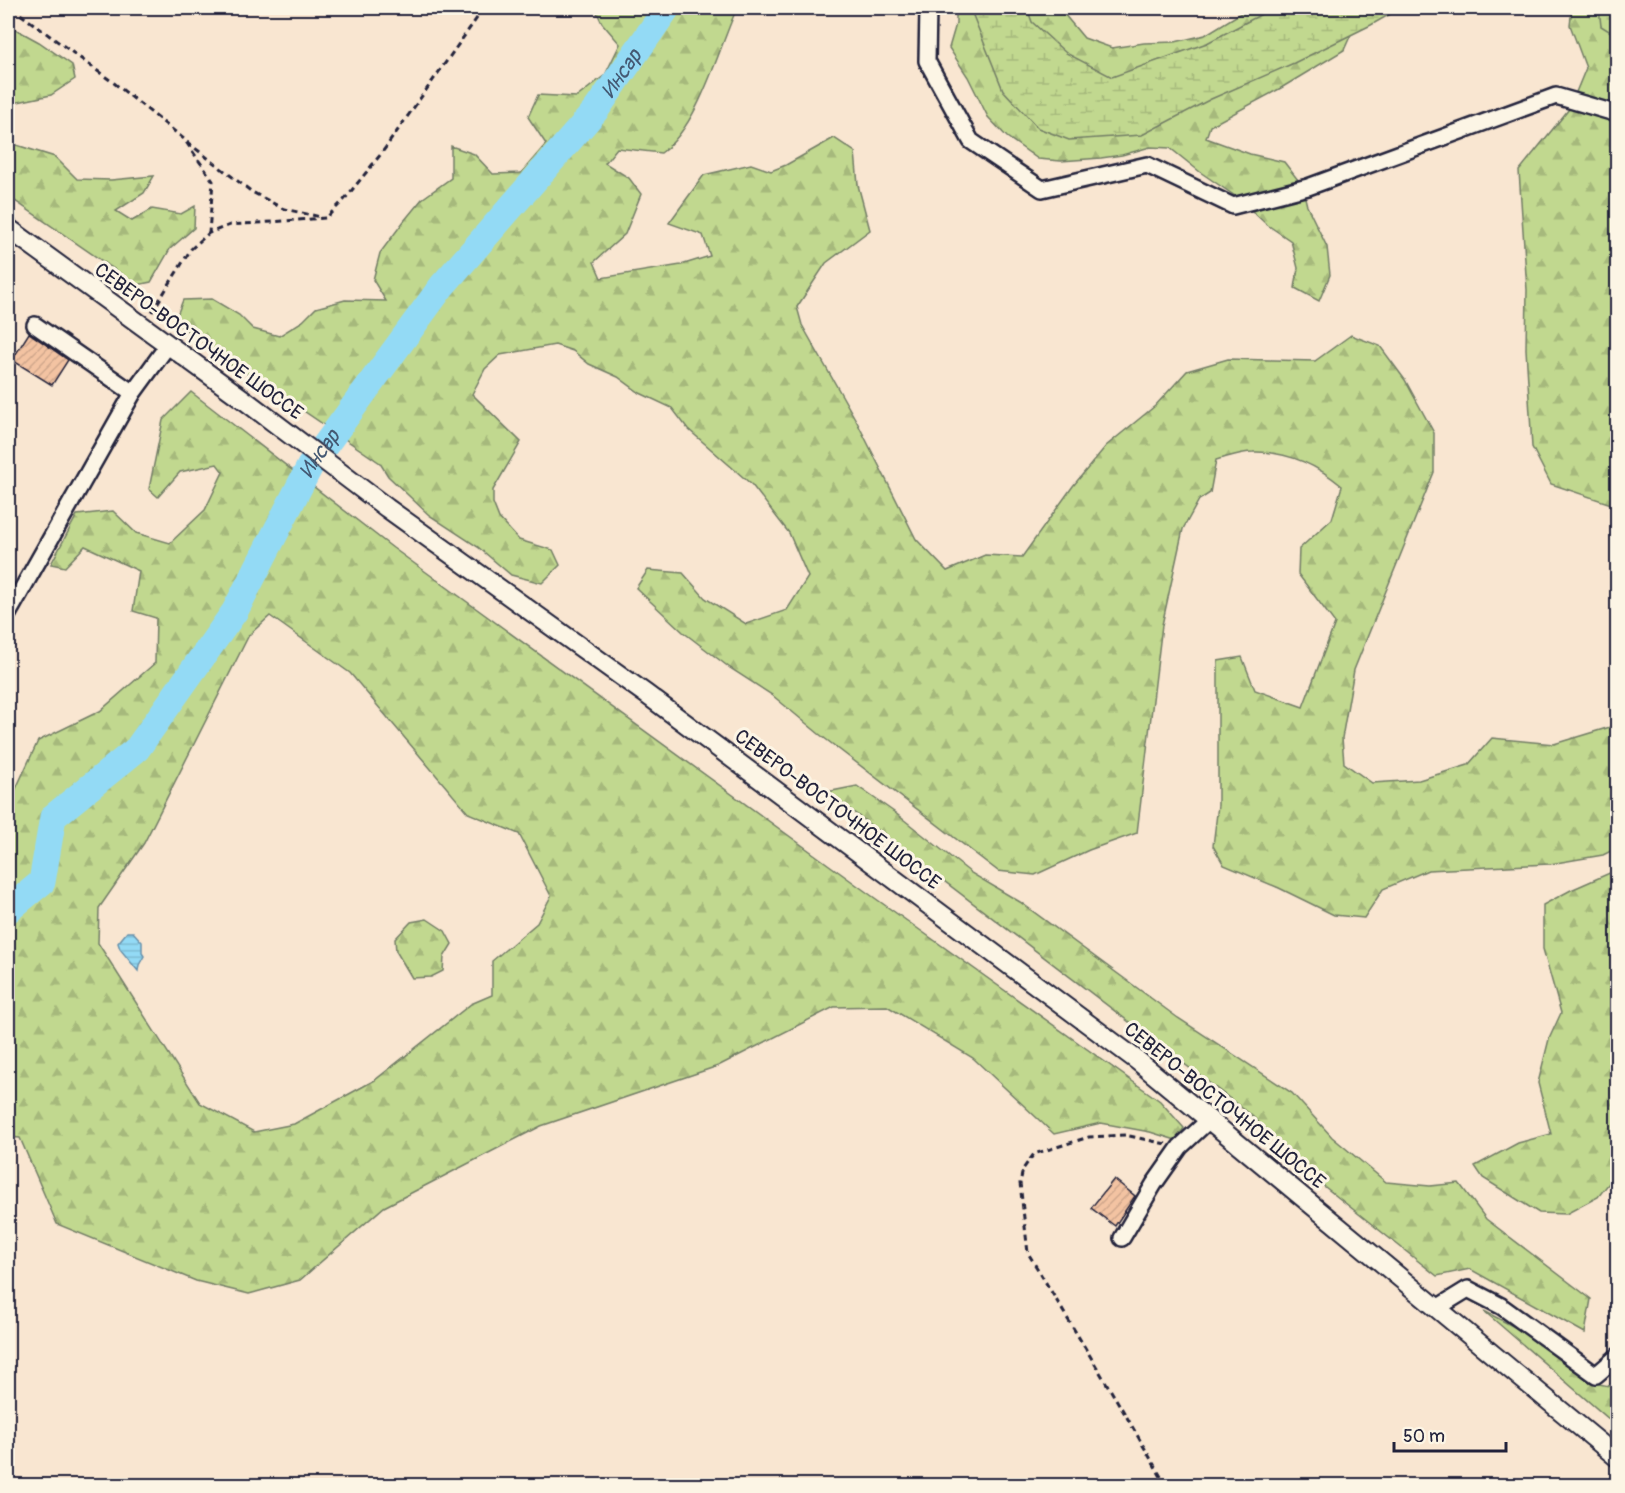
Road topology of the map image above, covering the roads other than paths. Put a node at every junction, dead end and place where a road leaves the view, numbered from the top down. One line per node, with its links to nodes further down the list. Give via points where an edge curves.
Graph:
1 (928, 8): 2 (lane, via 927,61 971,141 1042,189 1147,165 1233,206 1308,187 1556,96)
2 (1617, 114)
3 (8, 228): 5 (main road, СЕВЕРО-ВОСТОЧНОЕ ШОССЕ)
4 (35, 325): 6 (lane)
5 (168, 345): 6 (lane); 8 (main road, СЕВЕРО-ВОСТОЧНОЕ ШОССЕ, via 646,694 1138,1061)
6 (133, 393): 7 (lane)
7 (8, 614)
8 (1209, 1120): 9 (lane, via 1180,1147); 10 (main road, СЕВЕРО-ВОСТОЧНОЕ ШОССЕ)
9 (1122, 1238)
10 (1437, 1308): 11 (lane, via 1468,1289 1501,1306 1596,1375); 12 (main road, СЕВЕРО-ВОСТОЧНОЕ ШОССЕ)
11 (1617, 1356)
12 (1617, 1458)

